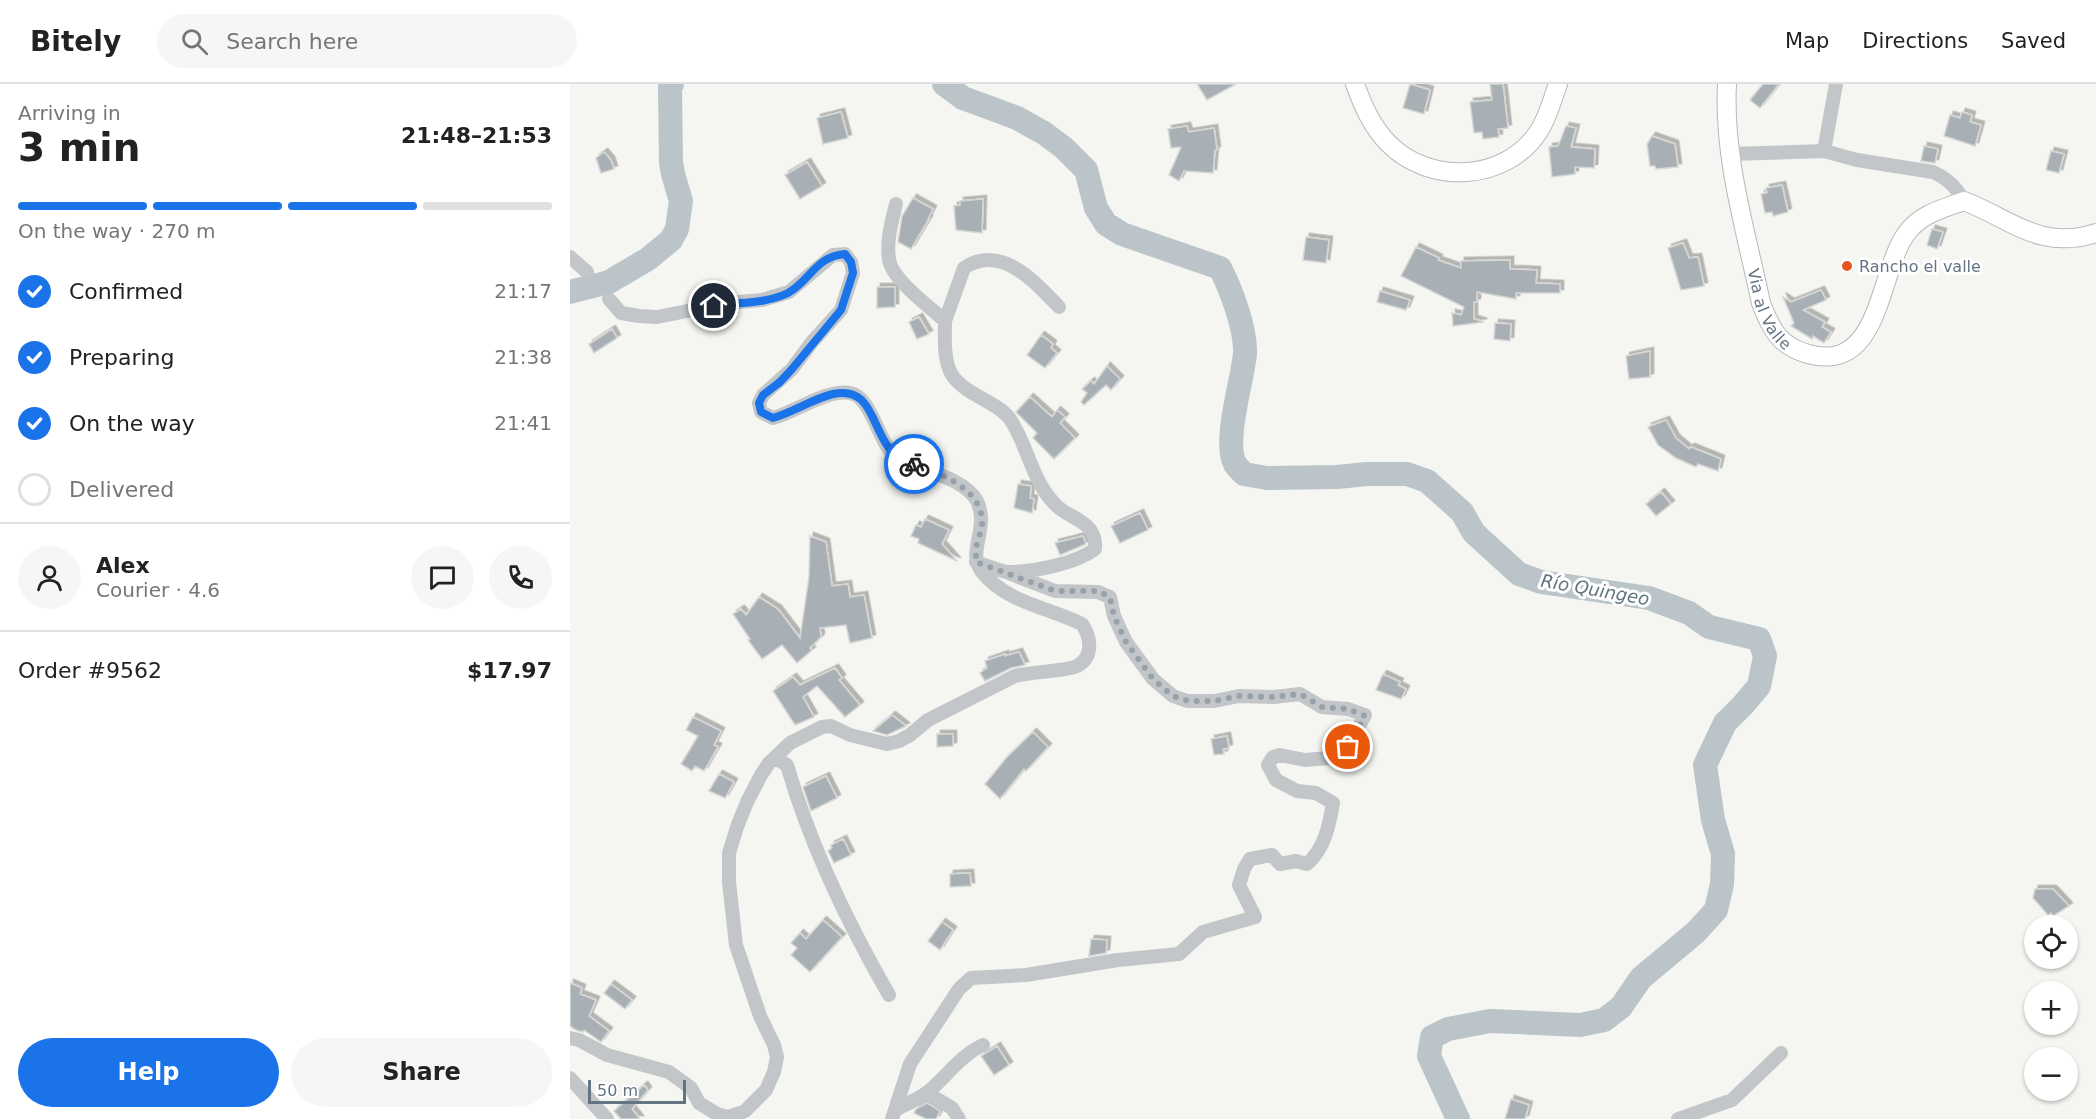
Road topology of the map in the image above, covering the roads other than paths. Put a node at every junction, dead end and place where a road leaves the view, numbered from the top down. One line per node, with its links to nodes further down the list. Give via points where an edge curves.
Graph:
1 (1355, 84): 2 (main road, via 1364,110 1390,144 1414,162 1446,172 1478,171 1521,151 1546,120)
2 (1558, 84)
3 (1727, 84): 6 (main road, Via al Valle)
4 (1836, 84): 5 (street)
5 (1824, 151): 6 (street); 7 (street, via 1933,172 1956,188)
6 (1729, 154): 7 (main road, Via al Valle, via 1768,321 1777,337 1789,346 1817,356 1841,356 1870,326 1896,253 1913,225 1925,215)
7 (1964, 201): 9 (main road, via 2035,235 2056,239)
8 (896, 204): 14 (street, via 889,262 898,277)
9 (2096, 233)
10 (570, 257): 11 (street)
11 (587, 272)
12 (609, 299): 15 (street, via 621,313 657,317 762,300 789,292 832,255 845,254 853,273 841,310 792,369 763,395 759,403 761,412 773,418 835,394 852,393 861,398 893,454 946,477 976,501 982,527)
13 (1059, 307): 14 (street, via 1033,281 1007,263 988,259 964,268)
14 (945, 321): 16 (street, via 946,358 952,375 1009,418 1046,493 1059,508 1086,523 1096,543 1090,553 1074,559)
15 (976, 562): 16 (street); 17 (street, via 982,573 1007,594 1082,624 1090,643 1077,666 1015,676 928,720 899,741 887,744 831,726 822,727 790,744)
16 (1006, 572): 24 (street, via 1055,591 1098,591 1110,597 1126,642 1153,679 1173,696 1188,701 1214,701 1300,694 1322,707 1348,709 1365,716 1348,747 1329,758 1305,760 1280,754 1268,765 1276,780 1333,802 1324,840 1307,864 1280,864 1272,855 1250,859 1239,885 1254,917 1203,932 1179,954 1026,975 971,978 959,989 910,1064)
17 (775, 758): 18 (street, via 787,765 823,867); 19 (street, via 747,802 729,853 736,945 777,1057 766,1090 745,1111 728,1117 699,1103 691,1089 669,1072 607,1055)
18 (889, 995)
19 (570, 1038)
20 (983, 1046): 23 (street, via 973,1049)
21 (1781, 1053): 27 (street, via 1732,1100)
22 (570, 1078): 25 (street)
23 (927, 1093): 24 (street); 26 (street, via 952,1108)
24 (894, 1115)
25 (608, 1119)
26 (959, 1119)
27 (1678, 1119)

